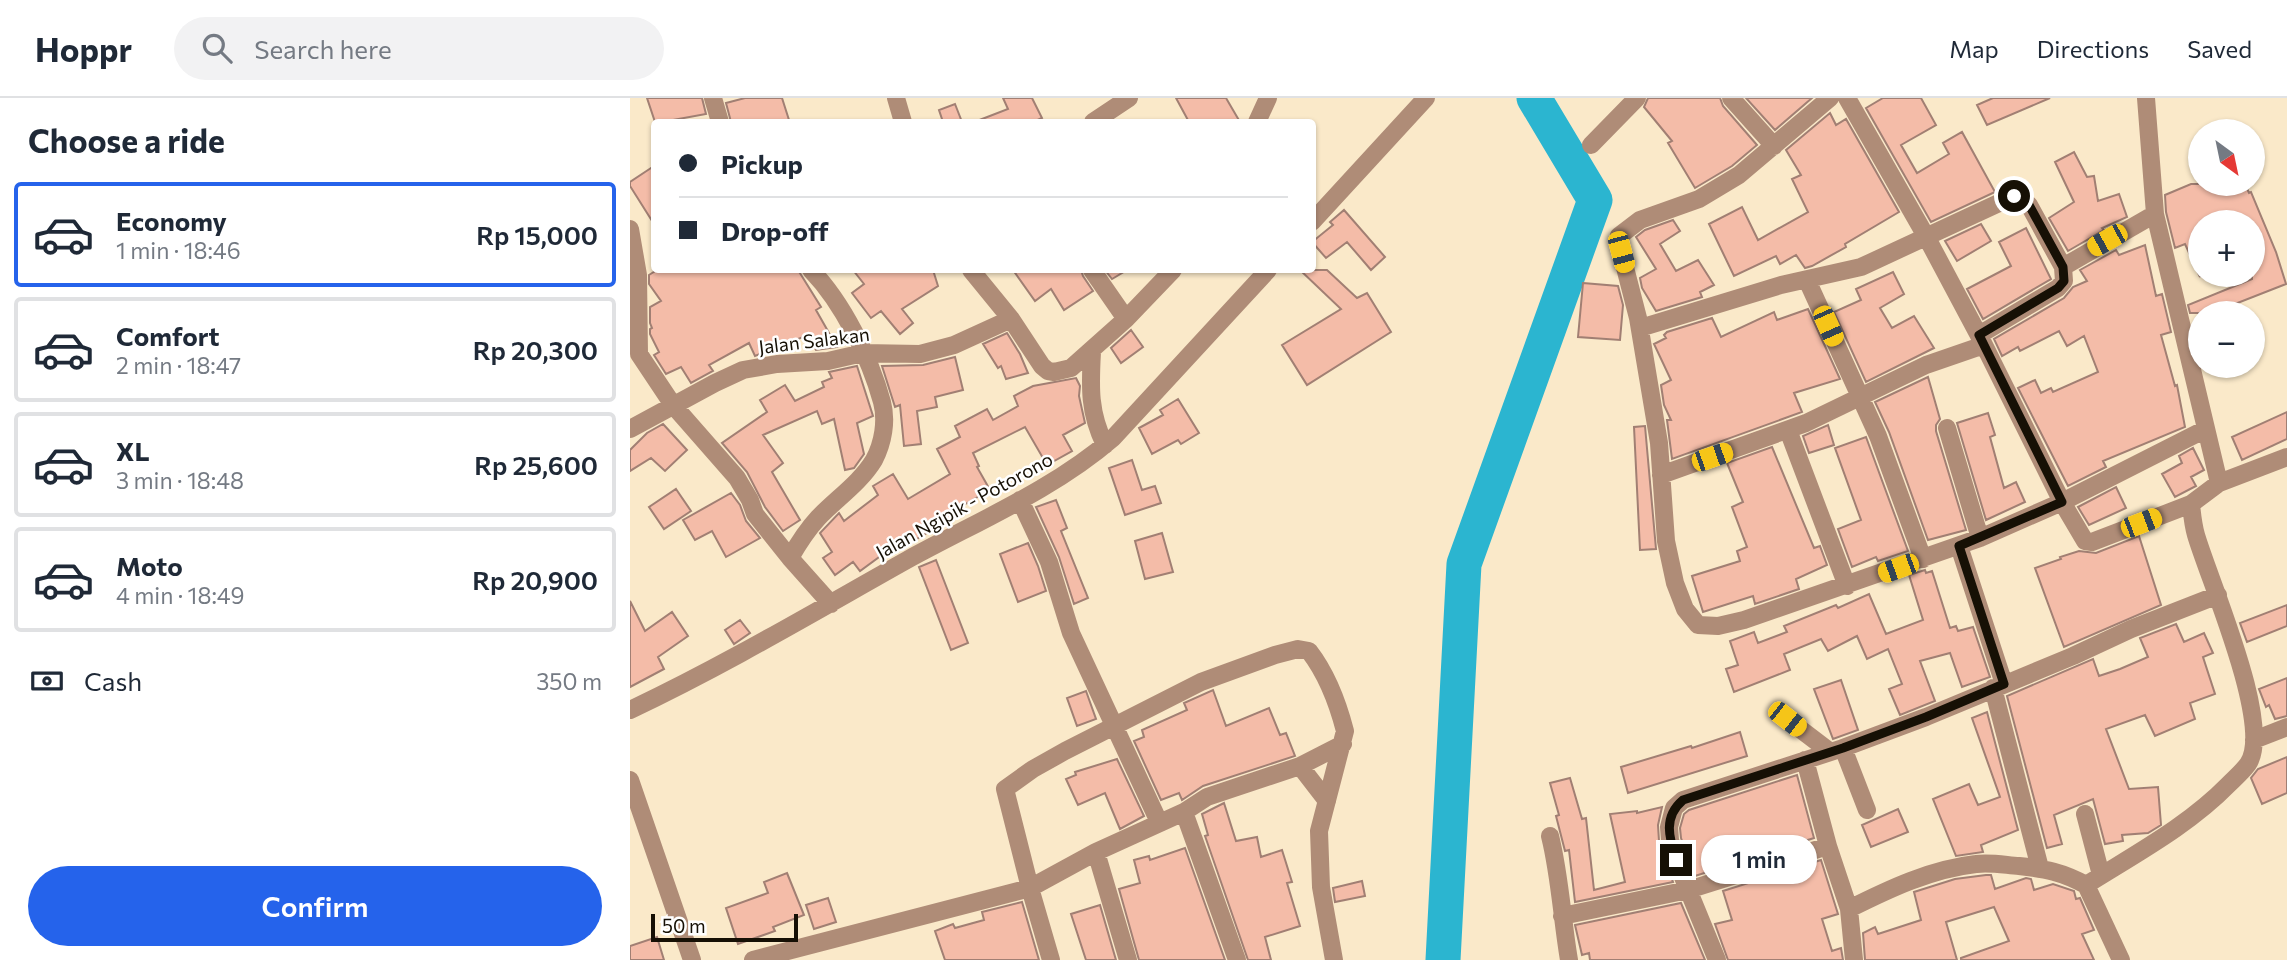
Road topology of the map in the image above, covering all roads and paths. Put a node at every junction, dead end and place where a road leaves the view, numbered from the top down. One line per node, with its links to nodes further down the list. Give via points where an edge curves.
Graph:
1 (713, 98): 11 (street)
2 (896, 98): 12 (street)
3 (1129, 98): 13 (street)
4 (1268, 98): 14 (street)
5 (1426, 98): 18 (street)
6 (1637, 98): 15 (street)
7 (1731, 98): 16 (street)
8 (1830, 98): 16 (street)
9 (1847, 98): 20 (street)
10 (2146, 98): 17 (street)
11 (718, 119)
12 (902, 119)
13 (1098, 119)
14 (1258, 119)
15 (1591, 145)
16 (1774, 146): 30 (street, via 1699,199 1640,220 1619,236)
17 (2155, 214): 21 (street); 38 (street)
18 (1316, 218)
19 (630, 229): 35 (street, via 638,275 639,354)
20 (1927, 238): 21 (street, via 2014,196 2029,205); 27 (street, via 1861,267); 31 (street)
21 (2063, 267): 31 (street, via 2064,281 2058,288)
22 (813, 273): 33 (street, via 856,335)
23 (973, 273): 28 (street)
24 (1094, 273): 29 (street)
25 (1170, 273): 29 (street)
26 (1265, 273): 40 (street, Jalan Ngipik - Potorono)
27 (1807, 280): 30 (street); 34 (street)
28 (1011, 319): 32 (street, via 1048,371 1071,369); 33 (street, Jalan Salakan, via 954,345 920,354)
29 (1126, 319): 32 (street)
30 (1640, 327): 42 (street)
31 (1981, 340): 34 (street); 45 (street)
32 (1091, 352): 40 (street, via 1095,426)
33 (863, 353): 35 (street, Jalan Salakan, via 743,370); 49 (street, via 882,404 880,446 857,482 804,533)
34 (1860, 396): 39 (street); 50 (street)
35 (673, 405): 37 (street, Jalan Salakan); 49 (street, via 737,478 755,514)
36 (1947, 428): 47 (street)
37 (630, 429)
38 (2206, 429): 43 (street); 45 (street)
39 (1788, 430): 42 (street); 51 (street)
40 (1105, 445): 44 (street, Jalan Ngipik - Potorono)
41 (2287, 457): 43 (street)
42 (1661, 475): 51 (street, via 1666,541 1675,583 1685,609 1698,625 1744,620)
43 (2218, 483): 46 (street)
44 (1020, 500): 53 (street, Jalan Ngipik - Potorono); 57 (street)
45 (2062, 502): 46 (street, via 2081,536 2092,542); 47 (street)
46 (2191, 504): 52 (street, via 2195,534)
47 (1980, 538): 48 (street)
48 (1959, 546): 50 (street); 54 (street)
49 (790, 558): 53 (street)
50 (1923, 559): 51 (street)
51 (1846, 586)
52 (2218, 595): 54 (street); 59 (street, via 2250,705)
53 (831, 604): 55 (street, Jalan Ngipik - Potorono)
54 (1998, 686): 61 (street); 73 (street)
55 (630, 710)
56 (1787, 719): 61 (street)
57 (1113, 726): 60 (street, via 1201,682 1298,649 1309,651 1317,661 1341,716); 69 (street); 75 (street, via 1005,789)
58 (2287, 727): 59 (street)
59 (2254, 740): 74 (street, via 2248,764 2218,795 2161,838)
60 (1343, 744): 63 (street); 65 (street)
61 (1836, 749): 62 (street); 66 (street)
62 (1805, 760): 71 (street); 76 (street, via 1683,800 1674,808 1670,840)
63 (1300, 766): 65 (street); 67 (street, via 1207,797)
64 (630, 780): 79 (street)
65 (1327, 801): 84 (street, via 1319,850)
66 (1867, 810)
67 (1184, 811): 69 (street); 83 (street)
68 (2085, 814): 74 (street)
69 (1160, 822): 72 (street)
70 (1550, 836): 78 (street)
71 (1828, 846): 76 (street); 77 (street)
72 (1096, 852): 75 (street); 82 (street)
73 (2040, 868): 74 (street); 77 (street, via 1978,863 1942,870)
74 (2093, 880): 88 (street)
75 (1030, 888): 80 (street); 81 (street)
76 (1688, 890): 78 (street); 86 (street)
77 (1849, 909): 87 (street)
78 (1562, 916): 85 (street)
79 (692, 960)
80 (754, 960)
81 (1051, 960)
82 (1128, 960)
83 (1237, 960)
84 (1334, 960)
85 (1569, 960)
86 (1717, 960)
87 (1854, 960)
88 (2121, 960)

